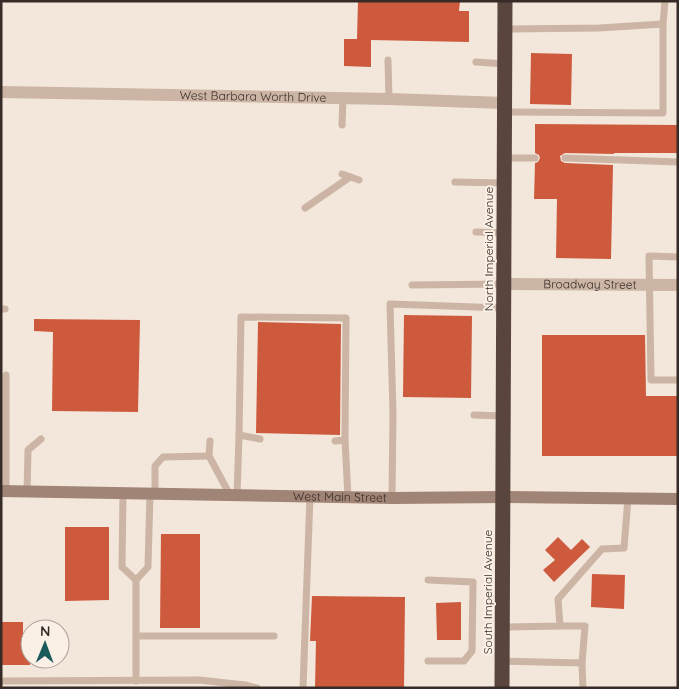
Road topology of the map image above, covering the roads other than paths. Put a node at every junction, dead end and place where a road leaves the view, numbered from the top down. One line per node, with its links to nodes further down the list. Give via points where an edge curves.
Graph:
1 (505, 1): 4 (highway, North Imperial Avenue)
2 (665, 1): 3 (lane)
3 (663, 24): 4 (lane); 11 (lane, via 663,113)
4 (505, 29): 7 (highway, North Imperial Avenue)
5 (388, 60): 10 (lane)
6 (476, 62): 7 (lane)
7 (505, 64): 11 (highway, North Imperial Avenue)
8 (1, 92): 9 (street, West Barbara Worth Drive)
9 (343, 98): 10 (street, West Barbara Worth Drive); 12 (lane)
10 (389, 99): 11 (street, West Barbara Worth Drive)
11 (504, 108): 13 (highway, North Imperial Avenue)
12 (342, 125)
13 (504, 158): 14 (lane); 21 (highway, North Imperial Avenue)
14 (535, 158)
15 (565, 158): 16 (lane)
16 (678, 162)
17 (342, 174): 18 (lane)
18 (350, 177): 19 (lane); 22 (lane)
19 (359, 180)
20 (455, 182): 21 (lane)
21 (504, 183): 24 (highway, North Imperial Avenue)
22 (305, 208)
23 (476, 232): 24 (lane)
24 (504, 233): 26 (highway, North Imperial Avenue)
25 (678, 257): 28 (lane, via 649,256)
26 (504, 284): 27 (lane); 28 (street, Broadway Street); 30 (highway, North Imperial Avenue)
27 (412, 285)
28 (649, 285): 29 (street, Broadway Street); 32 (lane, via 651,380)
29 (678, 285)
30 (504, 308): 34 (highway, North Imperial Avenue); 50 (lane, via 390,304)
31 (6, 375): 42 (lane)
32 (678, 380)
33 (474, 415): 34 (lane)
34 (503, 416): 49 (highway, North Imperial Avenue)
35 (239, 435): 36 (lane); 38 (lane, via 241,316 346,318); 46 (lane)
36 (260, 439)
37 (42, 440): 43 (lane, via 28,450)
38 (345, 440): 40 (lane); 48 (lane)
39 (210, 441): 41 (lane)
40 (335, 441)
41 (209, 456): 45 (lane, via 163,457 155,466); 46 (lane)
42 (3, 491): 43 (street, West Main Street)
43 (27, 492): 44 (street, West Main Street)
44 (123, 493): 45 (street, West Main Street); 53 (lane, via 122,567)
45 (152, 494): 46 (street, West Main Street); 53 (lane, via 148,567)
46 (234, 495): 47 (street, West Main Street)
47 (310, 496): 48 (street, West Main Street); 66 (lane)
48 (348, 497): 50 (street, West Main Street)
49 (503, 497): 50 (street, West Main Street); 51 (street, West Main Street); 56 (highway, South Imperial Avenue)
50 (392, 498)
51 (628, 498): 52 (street, West Main Street); 55 (lane, via 624,548 602,549 558,599)
52 (678, 499)
53 (136, 580): 57 (lane)
54 (428, 580): 59 (lane, via 473,582 472,651 464,661)
55 (560, 626): 56 (lane); 61 (lane, via 585,626)
56 (502, 627): 60 (highway, South Imperial Avenue)
57 (136, 636): 58 (lane); 63 (lane)
58 (274, 636)
59 (428, 661)
60 (502, 661): 61 (lane); 67 (highway, South Imperial Avenue)
61 (582, 663): 68 (lane)
62 (1, 681): 64 (lane)
63 (136, 681): 64 (lane); 65 (lane, via 199,680)
64 (18, 684)
65 (256, 688)
66 (303, 688)
67 (502, 688)
68 (583, 688)

